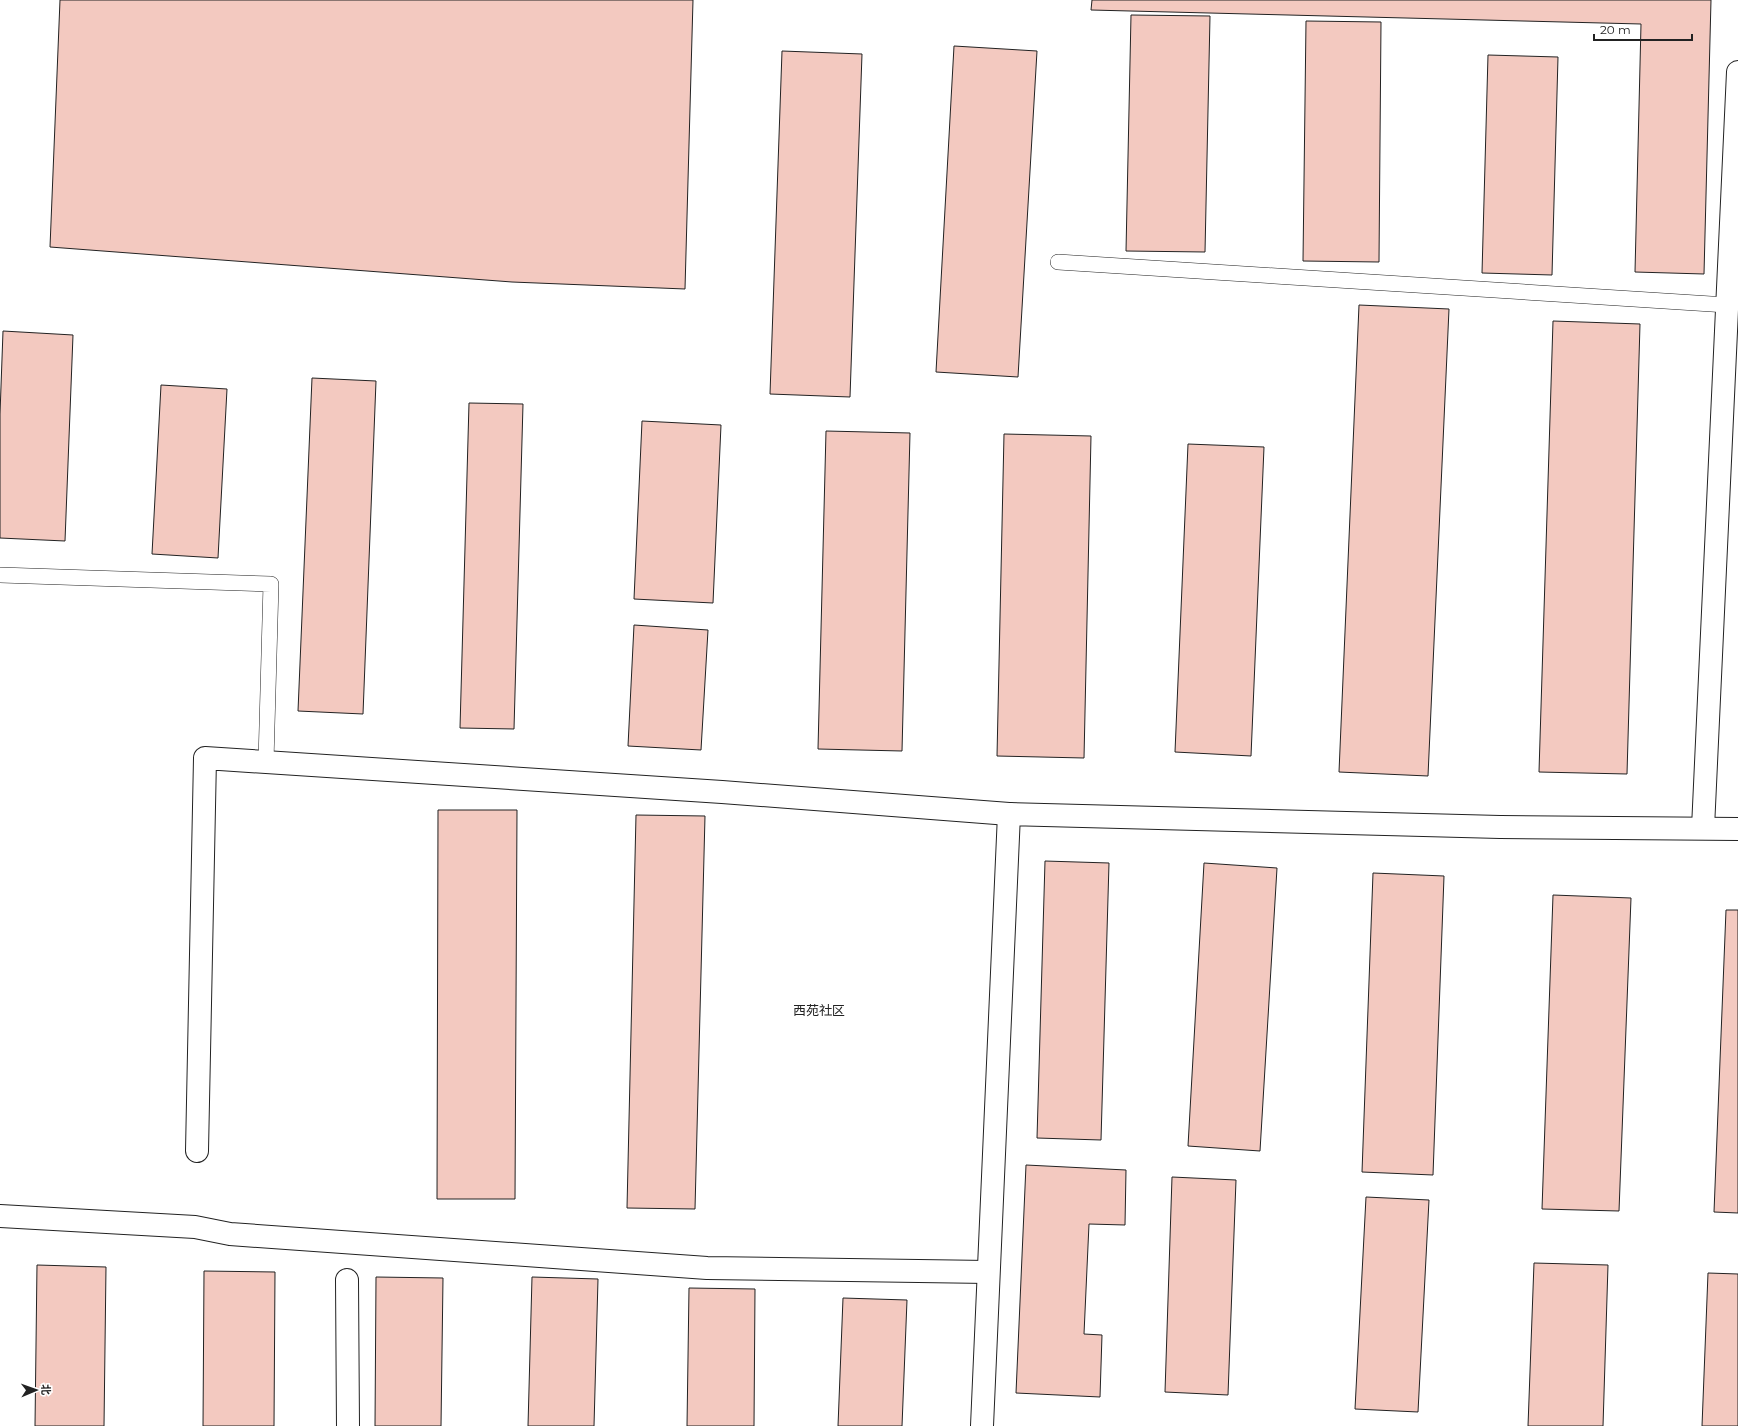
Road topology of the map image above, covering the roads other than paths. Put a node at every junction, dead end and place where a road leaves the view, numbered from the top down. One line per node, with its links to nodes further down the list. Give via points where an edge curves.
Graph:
1 (1738, 72): 3 (street)
2 (1058, 262): 3 (lane)
3 (1727, 305): 7 (street)
4 (0, 575): 5 (lane, via 271,584)
5 (266, 761): 6 (street, via 715,791); 9 (street, via 204,758)
6 (1009, 814): 7 (street, via 1500,827); 11 (street)
7 (1703, 828): 8 (street)
8 (1738, 830)
9 (197, 1151)
10 (0, 1216): 11 (street, via 195,1227 230,1234 707,1268)
11 (988, 1272): 14 (street)
12 (347, 1280): 13 (street)
13 (348, 1426)
14 (982, 1426)

